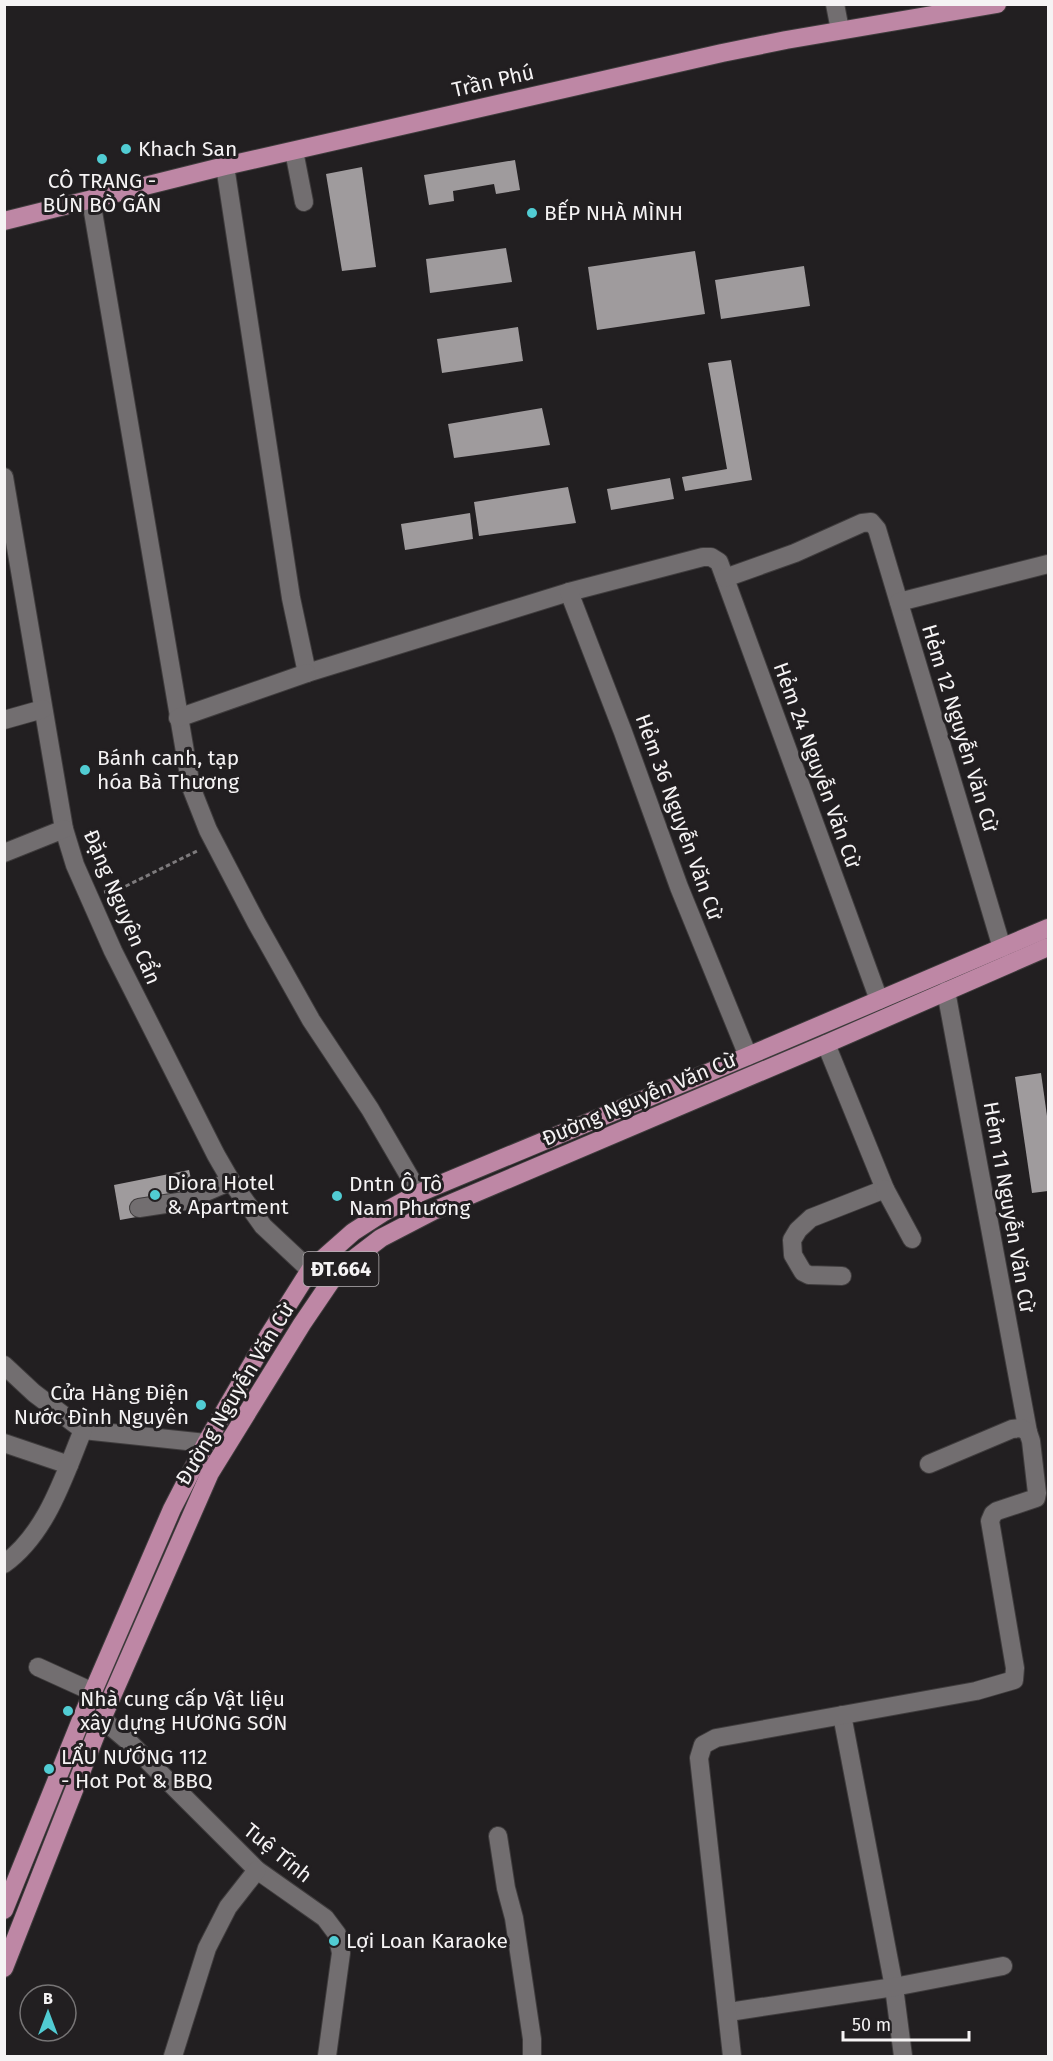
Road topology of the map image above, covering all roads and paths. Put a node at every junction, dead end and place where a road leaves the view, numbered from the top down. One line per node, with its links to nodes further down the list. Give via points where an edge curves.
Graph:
1 (835, 4): 3 (street)
2 (997, 4): 3 (main road, Trần Phú)
3 (840, 30): 4 (main road, Trần Phú, via 722,53)
4 (294, 151): 5 (main road, Trần Phú); 7 (street)
5 (225, 166): 6 (main road, Trần Phú); 15 (street, via 291,598)
6 (91, 200): 8 (main road, Trần Phú); 17 (street)
7 (304, 202)
8 (4, 221)
9 (4, 477): 10 (street, Đặng Nguyên Cẩn)
10 (6, 499): 16 (street, Đặng Nguyên Cẩn)
11 (1048, 564): 14 (street)
12 (725, 578): 13 (street, Hẻm 24 Nguyễn Văn Cừ, via 719,562 703,557); 14 (street, Hẻm 12 Nguyễn Văn Cừ, via 871,522 877,529); 27 (street, Hẻm 24 Nguyễn Văn Cừ)
13 (569, 592): 15 (street); 29 (street, Hẻm 36 Nguyễn Văn Cừ, via 679,887)
14 (899, 602): 25 (street, Hẻm 12 Nguyễn Văn Cừ)
15 (307, 674): 17 (street)
16 (43, 709): 18 (street); 19 (street, Đặng Nguyên Cẩn)
17 (178, 718): 20 (street, via 191,787)
18 (4, 720)
19 (64, 829): 21 (street); 22 (street, Đặng Nguyên Cẩn)
20 (215, 842): 22 (path, via 120,889); 34 (street, via 311,1020)
21 (4, 853)
22 (88, 893): 32 (street, Đặng Nguyên Cẩn, via 113,951)
23 (1048, 928): 25 (main road, Đường Nguyễn Văn Cừ / ĐT.664)
24 (1048, 947): 26 (main road, Đường Nguyễn Văn Cừ / ĐT.664)
25 (1002, 948): 26 (main road, Đường Nguyễn Văn Cừ / ĐT.664)
26 (943, 983): 27 (main road, Đường Nguyễn Văn Cừ / ĐT.664); 28 (main road, Đường Nguyễn Văn Cừ / ĐT.664); 41 (street, Hẻm 11 Nguyễn Văn Cừ)
27 (879, 1000): 29 (main road, Đường Nguyễn Văn Cừ / ĐT.664)
28 (826, 1044): 31 (main road, Đường Nguyễn Văn Cừ / ĐT.664); 33 (street)
29 (748, 1056): 30 (main road, Đường Nguyễn Văn Cừ / ĐT.664)
30 (531, 1146): 31 (main road); 34 (main road, Đường Nguyễn Văn Cừ / ĐT.664)
31 (540, 1165): 51 (main road, Đường Nguyễn Văn Cừ / ĐT.664, via 381,1238 338,1271 210,1473)
32 (231, 1181): 35 (street, via 185,1201); 37 (street, Đặng Nguyên Cẩn, via 263,1226)
33 (885, 1189): 36 (street); 38 (street, via 811,1218 792,1240 793,1255 803,1272)
34 (419, 1193): 37 (main road, Đường Nguyễn Văn Cừ / ĐT.664, via 353,1232)
35 (139, 1208)
36 (912, 1239)
37 (310, 1270): 43 (main road, Đường Nguyễn Văn Cừ / ĐT.664)
38 (842, 1276)
39 (4, 1365): 40 (street)
40 (83, 1430): 43 (street); 45 (street)
41 (1028, 1432): 44 (street, via 1012,1429); 50 (street, Hẻm 11 Nguyễn Văn Cừ, via 1036,1498 998,1511 990,1521 1014,1680)
42 (4, 1443): 45 (street)
43 (206, 1443): 48 (main road, Đường Nguyễn Văn Cừ / ĐT.664, via 172,1509)
44 (929, 1464)
45 (69, 1465): 46 (street, via 45,1517)
46 (4, 1564)
47 (38, 1667): 48 (street)
48 (93, 1692): 49 (main road, Đường Nguyễn Văn Cừ / ĐT.664)
49 (85, 1710): 51 (main road); 54 (main road, Đường Nguyễn Văn Cừ / ĐT.664)
50 (842, 1715): 57 (street); 58 (street, via 716,1738 703,1745 699,1758)
51 (102, 1719): 53 (street, Tuệ Tĩnh); 56 (main road, Đường Nguyễn Văn Cừ / ĐT.664)
52 (498, 1836): 61 (street, via 514,1918)
53 (257, 1870): 59 (street, via 228,1907 207,1948); 60 (street, Tuệ Tĩnh, via 325,1918 337,1934 341,1953)
54 (4, 1910)
55 (1003, 1966): 57 (street)
56 (4, 1968)
57 (894, 1987): 58 (street); 63 (street)
58 (729, 2012): 62 (street)
59 (173, 2056)
60 (327, 2056)
61 (532, 2056)
62 (732, 2056)
63 (903, 2056)

